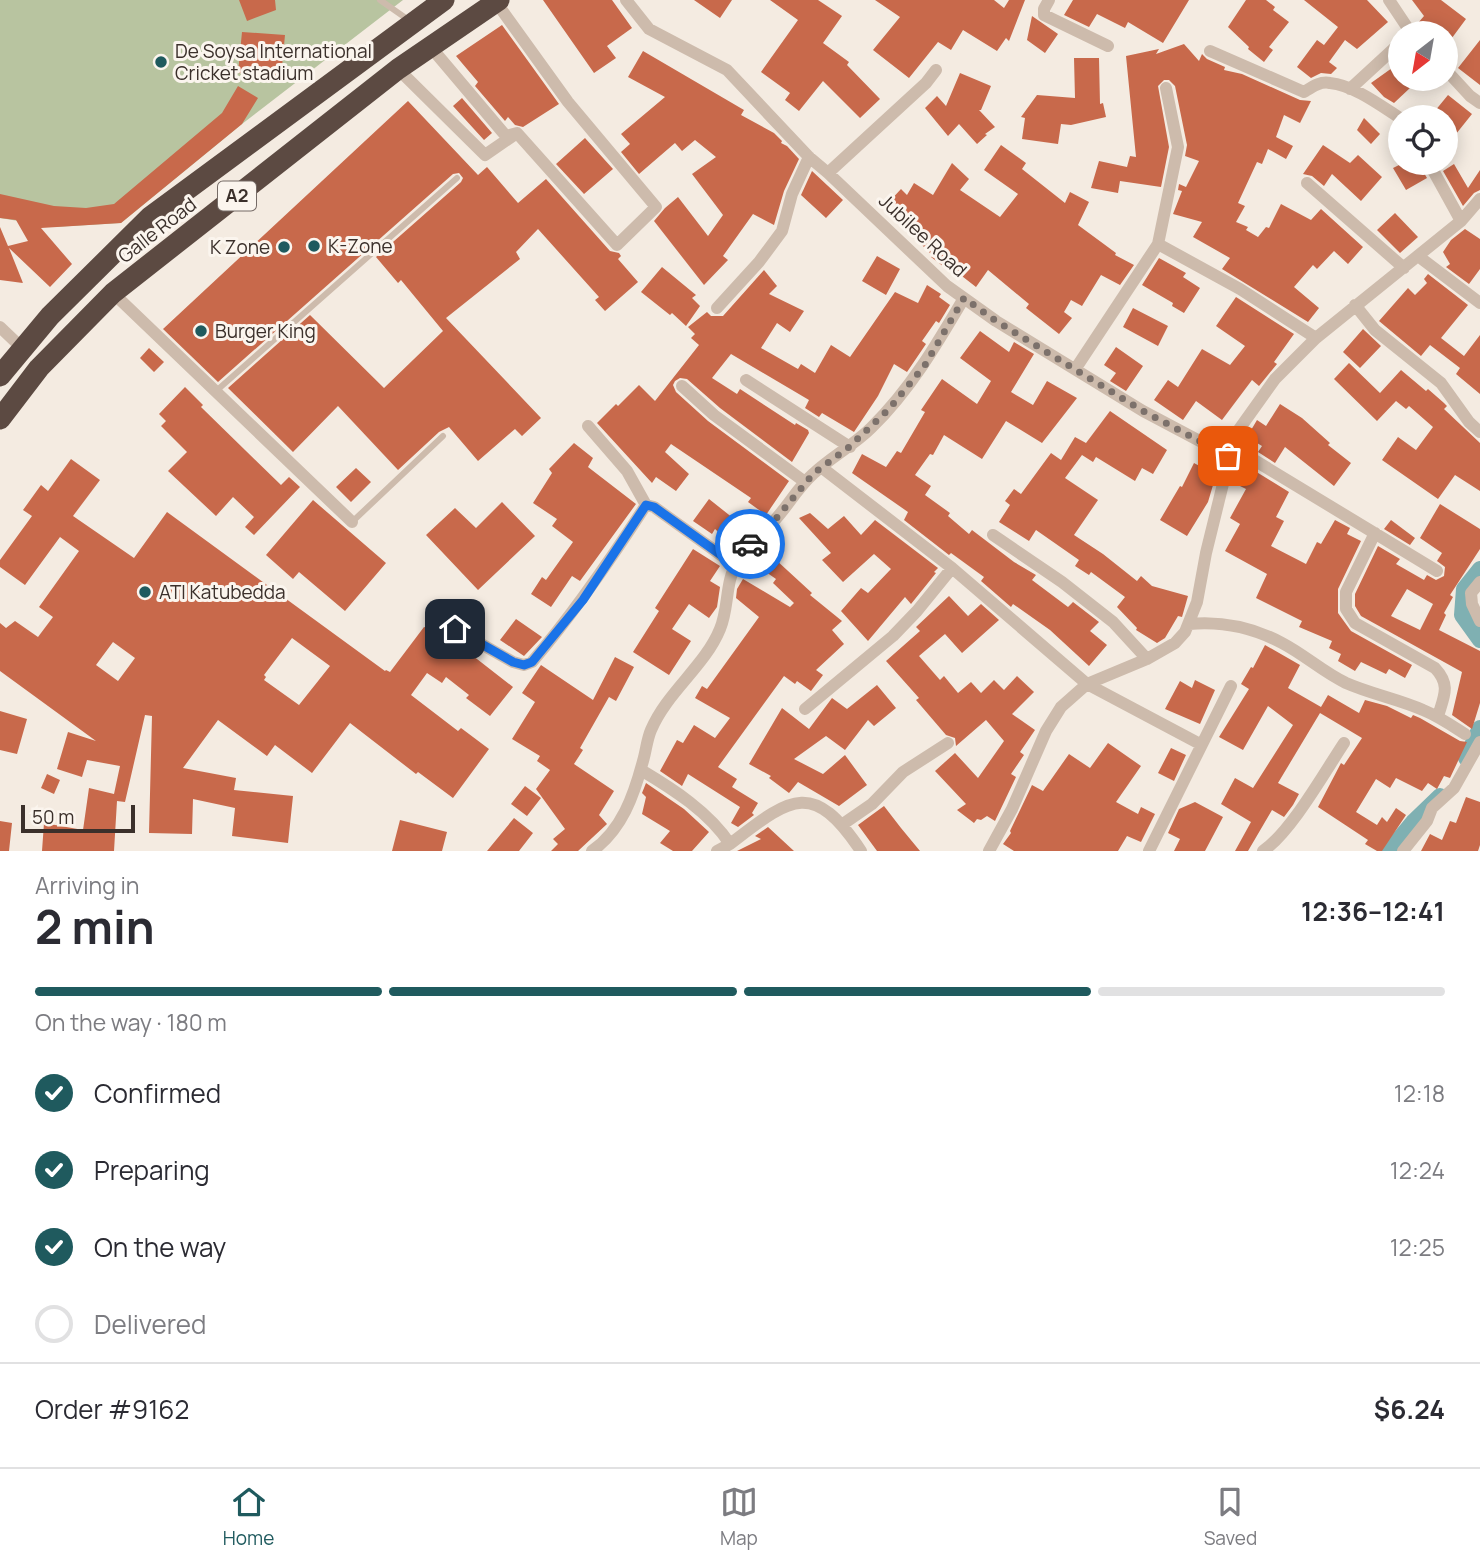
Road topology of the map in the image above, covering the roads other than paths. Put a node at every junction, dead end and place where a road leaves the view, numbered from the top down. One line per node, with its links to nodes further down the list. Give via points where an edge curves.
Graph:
1 (380, 0): 8 (lane)
2 (626, 0): 22 (street, Jubilee Road, via 649,29 726,70)
3 (1049, 0): 11 (street, via 1044,15)
4 (1389, 0): 7 (street)
5 (441, 1): 8 (highway, Galle Road / A2)
6 (498, 1): 10 (highway, Galle Road / A2); 21 (street, via 568,102 656,207 617,244)
7 (1402, 21)
8 (413, 23): 9 (highway, Galle Road / A2)
9 (396, 36): 14 (highway); 39 (highway, Galle Road / A2, via 150,217)
10 (429, 46): 14 (highway, Galle Road / A2); 21 (street, via 506,136)
11 (1108, 46)
12 (1210, 51): 18 (street, via 1304,92 1328,82)
13 (1388, 54): 18 (street)
14 (404, 64): 21 (street, via 485,155); 32 (highway, Galle Road / A2)
15 (936, 70): 23 (street)
16 (1458, 82): 19 (street)
17 (1166, 88): 29 (street, via 1178,147)
18 (1350, 89): 20 (street)
19 (1480, 103)
20 (1388, 111)
21 (517, 133)
22 (809, 157): 23 (street, Jubilee Road); 36 (street, via 782,231)
23 (828, 173): 33 (street, Jubilee Road)
24 (1436, 175): 28 (street)
25 (457, 178): 44 (lane)
26 (1307, 183): 31 (street)
27 (1480, 198): 28 (street)
28 (1461, 221): 30 (street)
29 (1158, 244): 38 (street); 40 (street)
30 (1418, 256): 31 (street); 34 (street)
31 (1404, 268): 35 (street)
32 (113, 293): 44 (street); 45 (highway, Galle Road / A2, via 39,368)
33 (964, 298): 40 (street, Jubilee Road); 49 (street, via 925,365 889,409)
34 (1480, 303)
35 (1355, 305): 38 (street); 47 (street, via 1375,330 1441,383)
36 (717, 308)
37 (0, 327): 39 (street)
38 (1316, 338): 50 (street, via 1275,380 1235,435)
39 (22, 348): 41 (highway, Galle Road / A2)
40 (1076, 368): 50 (street, Jubilee Road, via 1143,411)
41 (0, 376)
42 (746, 380): 49 (street)
43 (682, 386): 52 (street)
44 (215, 393): 54 (street)
45 (0, 419)
46 (588, 426): 53 (street, via 627,471)
47 (1480, 432)
48 (443, 436): 54 (lane)
49 (849, 447): 51 (street)
50 (1230, 451): 55 (street, Jubilee Road); 62 (street)
51 (821, 467): 52 (street); 58 (street)
52 (805, 482): 57 (street)
53 (646, 505): 57 (street); 63 (street, via 583,600 532,662 513,662)
54 (352, 522)
55 (1375, 533): 59 (street, Jubilee Road); 68 (street, via 1346,592 1346,609 1355,623 1443,676 1446,690)
56 (993, 535): 64 (street, via 1113,622)
57 (735, 565): 74 (street, via 721,628 651,729)
58 (952, 568): 65 (street); 67 (street, via 893,636)
59 (1437, 571)
60 (1480, 582): 61 (street, via 1471,593)
61 (1480, 621)
62 (1189, 624): 64 (street, via 1175,643); 68 (street, via 1208,622 1262,634 1349,684)
63 (455, 629)
64 (1147, 659): 65 (street)
65 (1087, 684): 73 (street); 80 (street, via 1061,707 1046,731)
66 (1231, 686): 73 (street)
67 (805, 709)
68 (1437, 716): 69 (street)
69 (1465, 734)
70 (1480, 742): 83 (street, via 1454,788 1432,808)
71 (948, 743): 75 (street, via 904,772 872,804)
72 (1344, 743): 82 (street, via 1274,844)
73 (1200, 744): 81 (street)
74 (640, 769): 76 (street, via 704,814); 77 (street, via 619,824)
75 (843, 824): 76 (street, via 803,801 771,813); 79 (street)
76 (730, 844): 78 (street)
77 (592, 851)
78 (717, 851)
79 (861, 851)
80 (989, 851)
81 (1149, 851)
82 (1264, 851)
83 (1403, 851)

